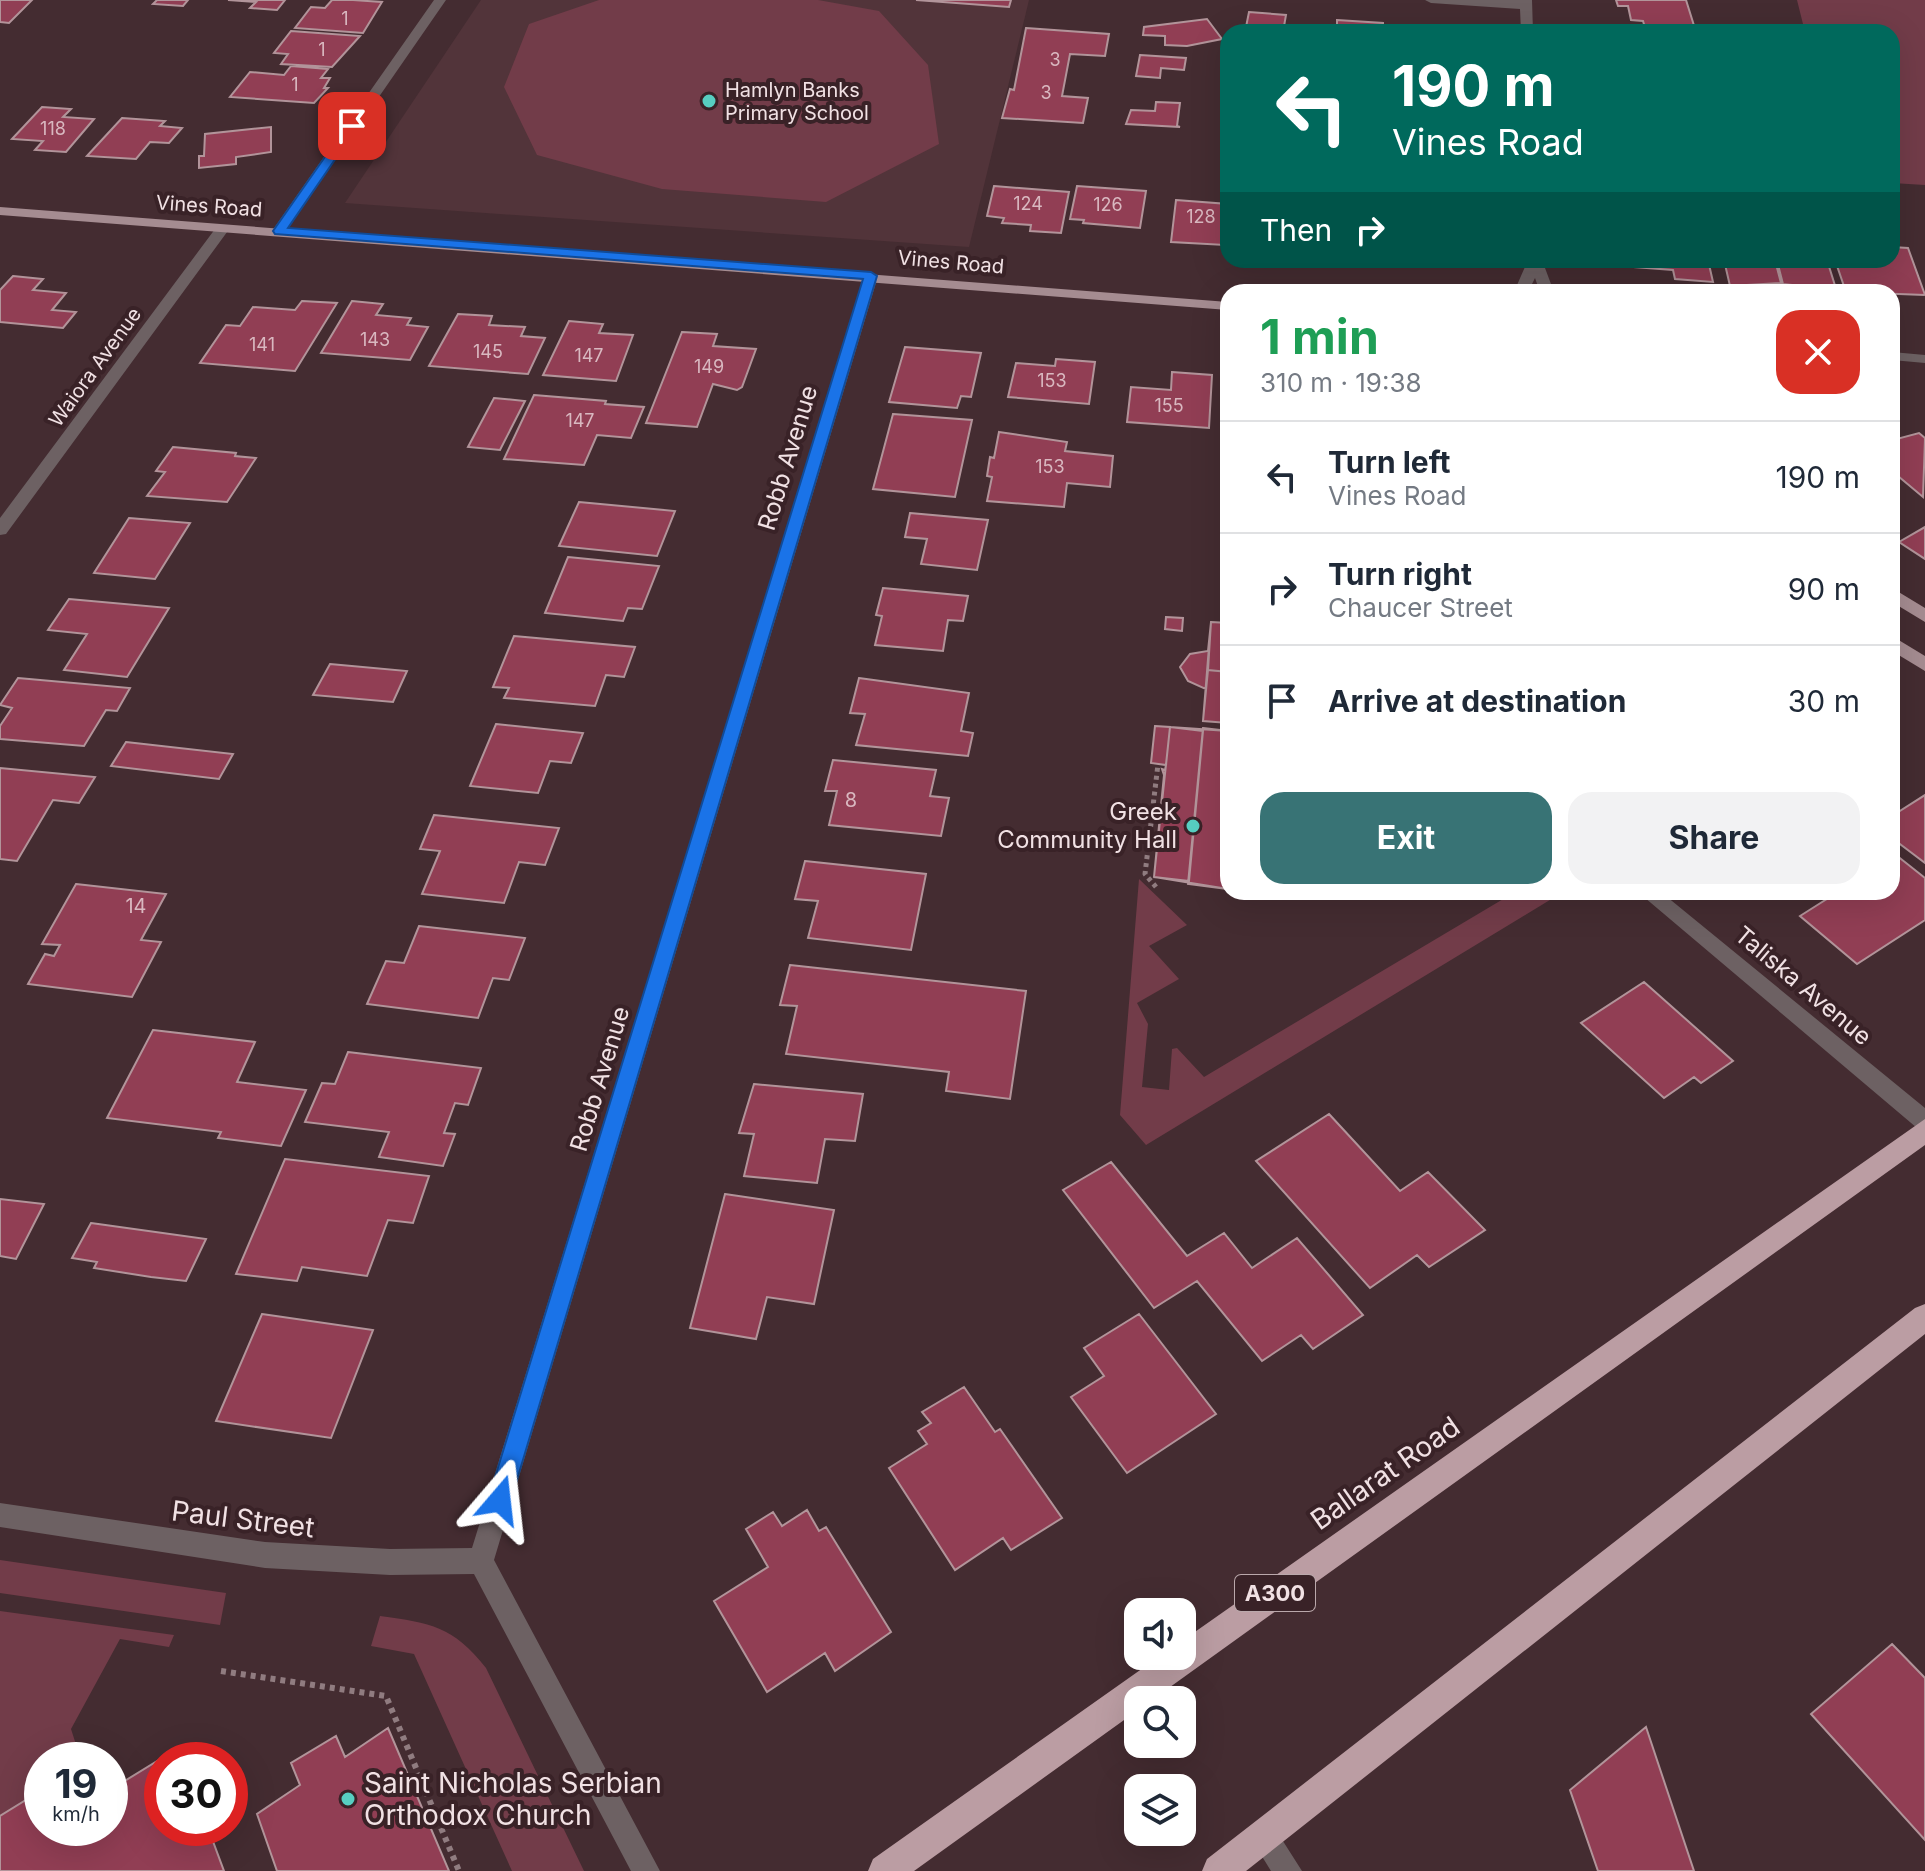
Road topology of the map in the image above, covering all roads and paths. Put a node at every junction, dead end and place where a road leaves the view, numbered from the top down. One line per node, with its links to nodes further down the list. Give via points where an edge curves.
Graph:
1 (440, 0): 7 (street)
2 (1431, 0): 3 (street)
3 (1526, 3): 4 (street)
4 (1527, 24)
5 (0, 211): 6 (main road, Vines Road)
6 (223, 228): 7 (main road, Vines Road); 12 (street, Waiora Avenue)
7 (279, 231): 8 (main road, Vines Road)
8 (871, 276): 9 (main road, Vines Road); 24 (street, Robb Avenue)
9 (1220, 305)
10 (1900, 357): 11 (street)
11 (1925, 359)
12 (0, 530)
13 (1900, 599): 14 (main road)
14 (1925, 616)
15 (1900, 648): 16 (main road)
16 (1925, 665)
17 (1158, 764): 18 (path, via 1145,874)
18 (1156, 887)
19 (1658, 900): 20 (street, Taliska Avenue)
20 (1925, 1121)
21 (1925, 1130): 29 (highway, Ballarat Road / A300)
22 (1925, 1317): 26 (highway)
23 (0, 1515): 24 (street, Paul Street, via 265,1555)
24 (481, 1561): 28 (street)
25 (221, 1671): 27 (path, via 386,1696)
26 (1264, 1837): 30 (highway); 31 (street)
27 (459, 1871)
28 (646, 1871)
29 (885, 1871)
30 (1219, 1871)
31 (1288, 1871)

